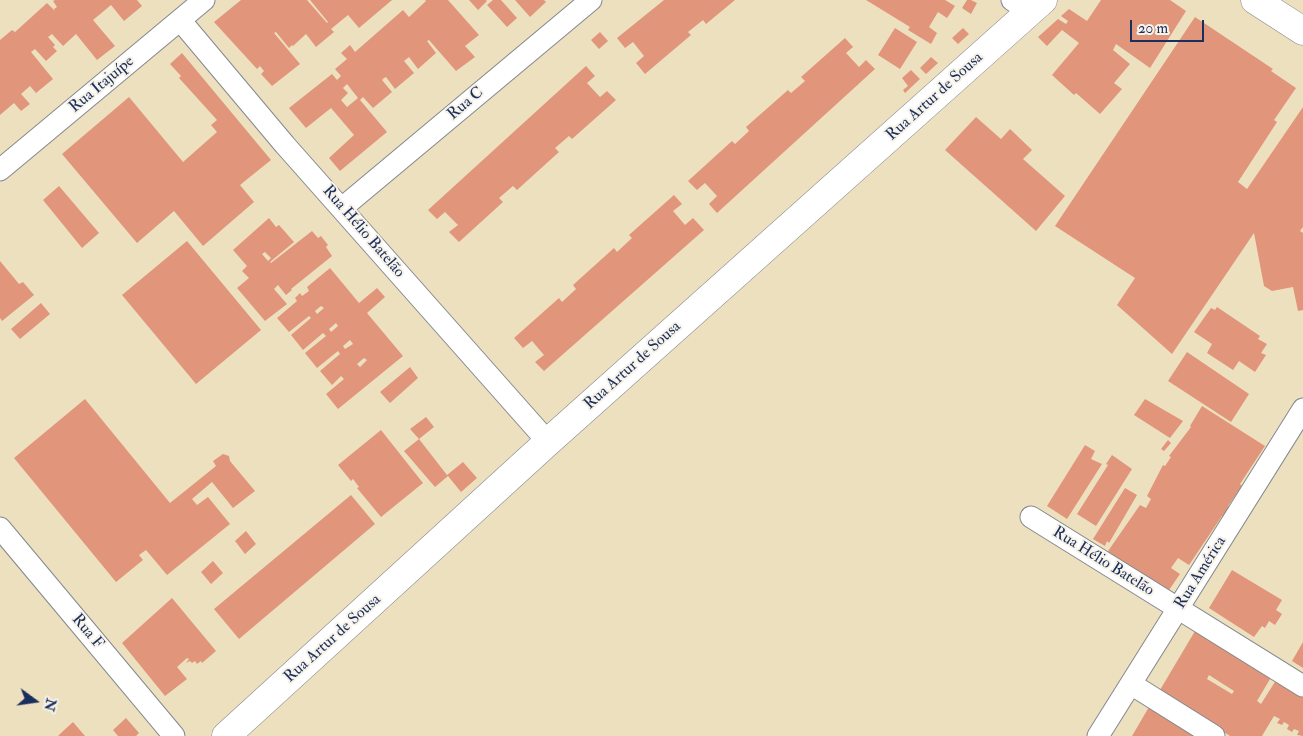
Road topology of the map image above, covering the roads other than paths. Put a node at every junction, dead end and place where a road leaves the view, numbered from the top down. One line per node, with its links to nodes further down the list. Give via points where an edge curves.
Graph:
1 (204, 0): 5 (street, Rua Itajuípe)
2 (591, 0): 8 (street, Rua C)
3 (1255, 0): 6 (street)
4 (1028, 4): 10 (street, Rua Artur de Sousa)
5 (180, 20): 7 (street, Rua Itajuípe); 8 (street, Rua Hélio Batelão)
6 (1303, 31)
7 (0, 170)
8 (342, 208): 10 (street, Rua Hélio Batelão)
9 (1303, 409): 13 (street, Rua América)
10 (548, 442): 17 (street, Rua Artur de Sousa)
11 (1031, 517): 13 (street, Rua Hélio Batelão)
12 (0, 528): 16 (street, Rua F)
13 (1179, 608): 14 (street, Rua América); 15 (street, Rua Hélio Batelão)
14 (1131, 684): 18 (street, Rua América); 19 (street)
15 (1303, 686)
16 (174, 736)
17 (226, 736)
18 (1098, 736)
19 (1214, 736)

